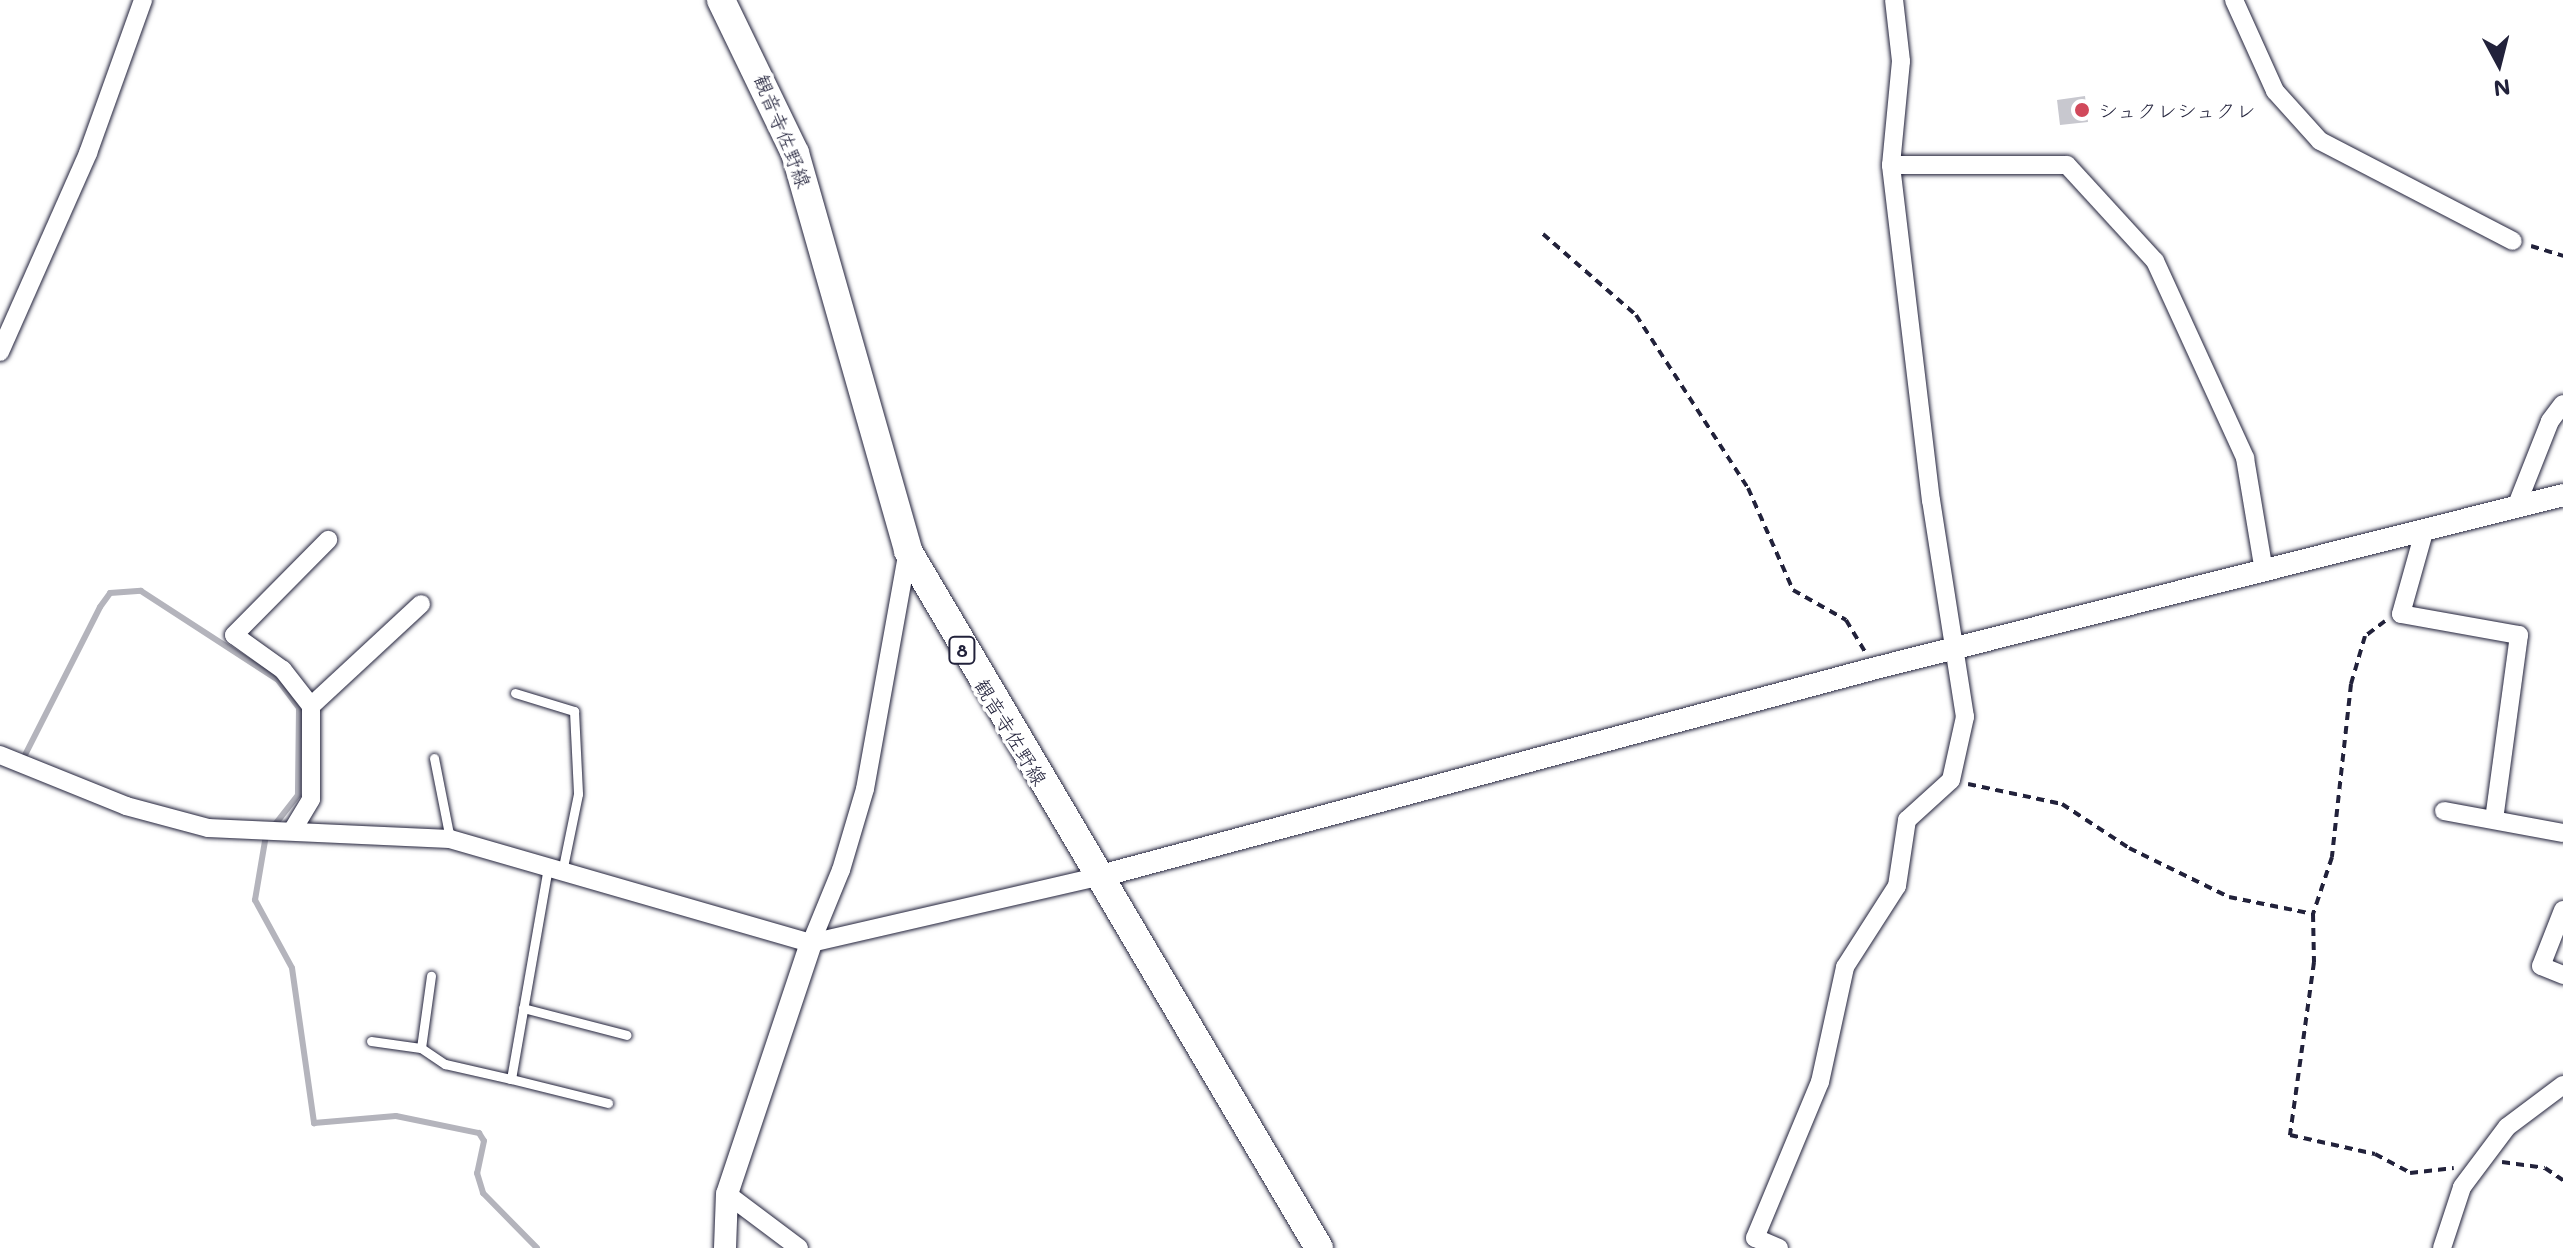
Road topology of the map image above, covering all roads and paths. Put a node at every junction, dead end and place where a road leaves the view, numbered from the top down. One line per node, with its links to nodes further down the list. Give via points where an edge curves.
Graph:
1 (143, 0): 9 (street, via 88,153)
2 (721, 0): 15 (main road, 観音寺佐野線 / 8, via 795,153)
3 (1894, 0): 5 (street, via 1901,61)
4 (2234, 0): 7 (street, via 2275,91 2320,141)
5 (1891, 165): 16 (street, via 2067,165 2155,261 2245,458); 19 (street, via 1931,501)
6 (1543, 234): 20 (path, via 1636,315 1748,488 1793,590 1846,620)
7 (2513, 241): 8 (path)
8 (2563, 256)
9 (0, 352)
10 (2563, 404): 12 (street, via 2550,421)
11 (2563, 495): 12 (street)
12 (2516, 507): 13 (street)
13 (2424, 532): 16 (street); 18 (street)
14 (328, 540): 22 (street, via 234,635 283,670)
15 (908, 551): 32 (main road, 観音寺佐野線 / 8); 35 (street, via 865,789)
16 (2264, 571): 19 (street)
17 (421, 604): 22 (street)
18 (2401, 614): 27 (street, via 2519,635); 34 (path, via 2365,636 2351,684 2332,857)
19 (1959, 650): 20 (street); 25 (street, via 1965,717)
20 (1876, 668): 32 (street)
21 (515, 693): 31 (lane, via 574,711 578,794)
22 (311, 706): 28 (street, via 311,799)
23 (0, 755): 28 (street, via 126,806 208,828)
24 (434, 758): 30 (lane)
25 (1951, 780): 34 (path, via 2062,804 2129,848 2229,897); 51 (street, via 1907,820 1897,886 1845,967 1820,1082 1755,1238)
26 (2444, 811): 27 (street)
27 (2494, 819): 29 (street)
28 (292, 831): 30 (street)
29 (2563, 833)
30 (450, 839): 31 (street)
31 (555, 870): 35 (street); 38 (lane)
32 (1097, 877): 35 (street); 50 (main road, 観音寺佐野線 / 8)
33 (2563, 910): 36 (street, via 2541,966)
34 (2313, 914): 45 (path, via 2314,962 2290,1135 2375,1154 2410,1173)
35 (811, 943): 47 (street)
36 (2563, 975)
37 (431, 976): 41 (lane)
38 (523, 1008): 39 (lane); 42 (lane)
39 (627, 1035)
40 (371, 1041): 41 (lane)
41 (421, 1048): 42 (lane, via 445,1064)
42 (511, 1079): 44 (lane)
43 (2563, 1085): 45 (street, via 2507,1127)
44 (608, 1103)
45 (2479, 1164): 46 (path, via 2515,1161); 52 (street, via 2462,1187)
46 (2563, 1180)
47 (727, 1194): 48 (street); 49 (street)
48 (725, 1248)
49 (799, 1248)
50 (1319, 1248)
51 (1779, 1248)
52 (2442, 1248)

